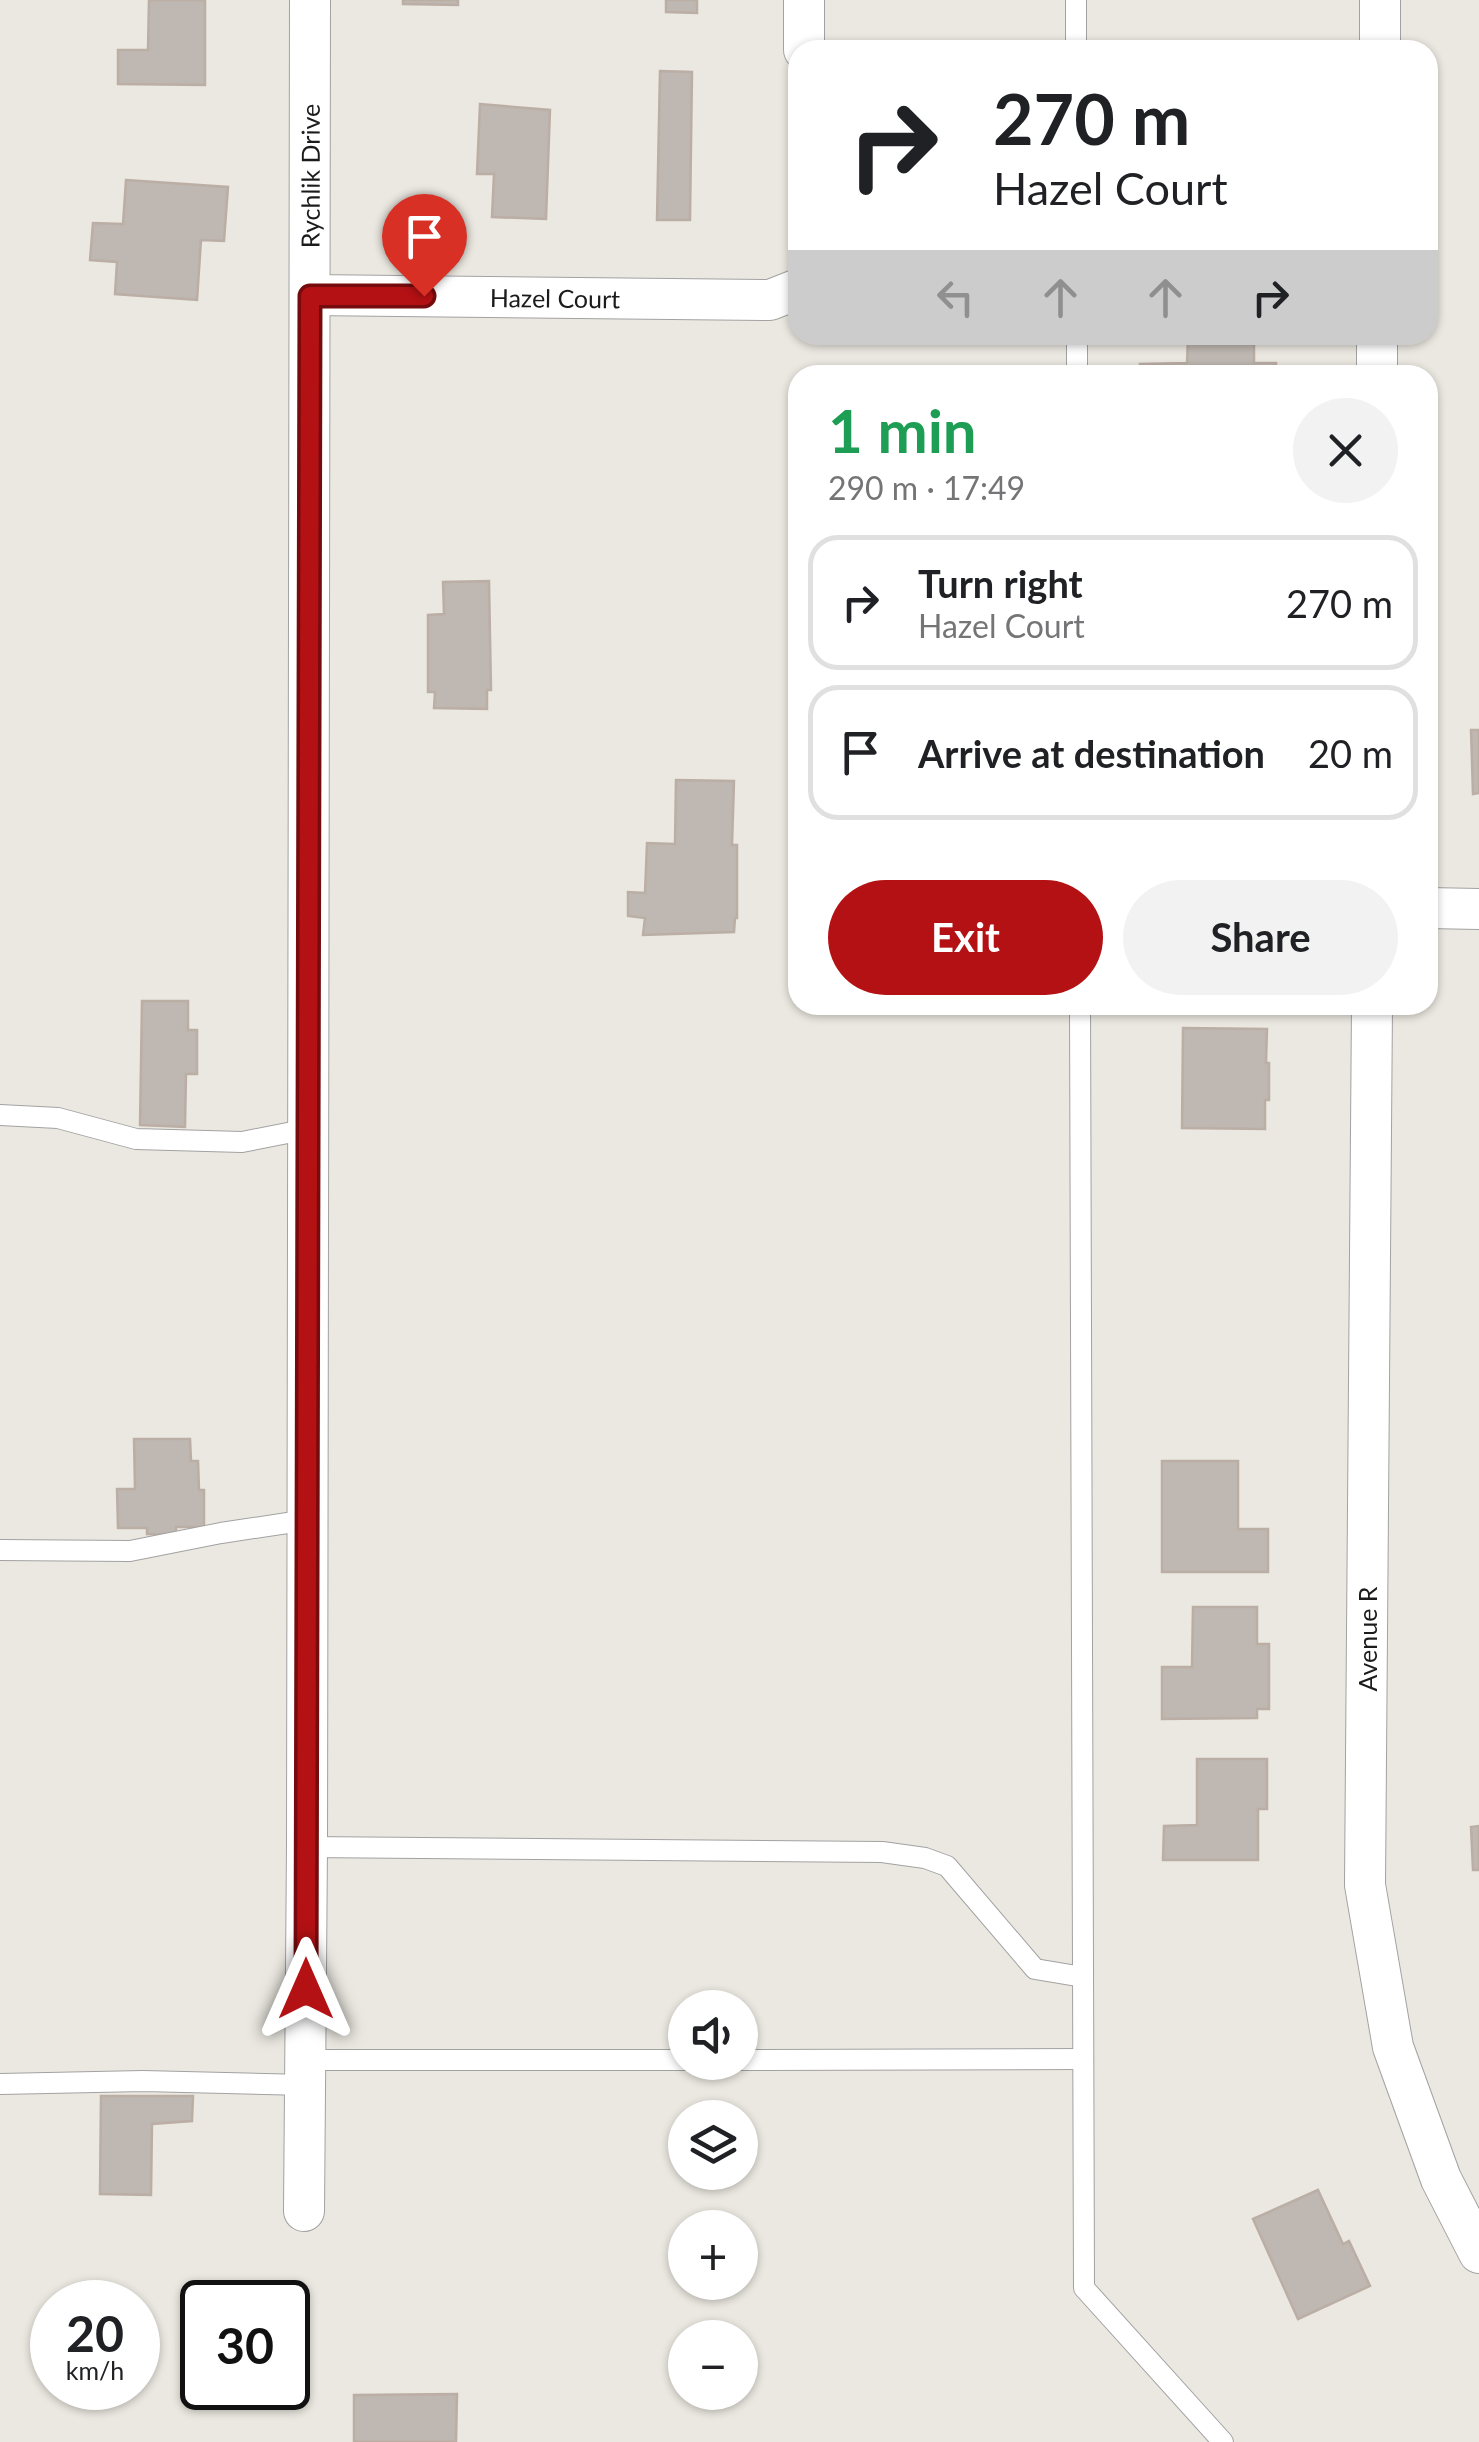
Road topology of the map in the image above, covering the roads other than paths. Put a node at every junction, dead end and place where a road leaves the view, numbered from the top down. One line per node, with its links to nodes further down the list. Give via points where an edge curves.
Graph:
1 (310, 0): 9 (street, Rychlik Drive)
2 (804, 0): 5 (street)
3 (1076, 0): 6 (lane)
4 (1380, 0): 7 (street)
5 (804, 40)
6 (1076, 40)
7 (1380, 40)
8 (788, 293): 9 (street, Hazel Court, via 770,300)
9 (310, 296): 15 (street, Rychlik Drive)
10 (1438, 908): 11 (street)
11 (1479, 909)
12 (1080, 1015): 19 (lane)
13 (1372, 1015): 26 (street, Avenue R, via 1366,1885 1393,2047 1441,2178)
14 (0, 1115): 15 (lane, via 58,1118 136,1139 242,1142)
15 (308, 1129): 16 (street, Rychlik Drive)
16 (307, 1520): 17 (lane, via 130,1552); 18 (street, Rychlik Drive)
17 (0, 1550)
18 (307, 1847): 19 (lane, via 882,1852 925,1858 947,1866 1035,1969); 23 (street, Rychlik Drive)
19 (1083, 1978): 20 (lane)
20 (1083, 2059): 21 (lane); 27 (lane, via 1084,2288)
21 (758, 2060)
22 (668, 2061): 23 (lane)
23 (306, 2073): 24 (lane); 25 (street, Rychlik Drive)
24 (0, 2084)
25 (304, 2211)
26 (1479, 2252)
27 (1223, 2442)

